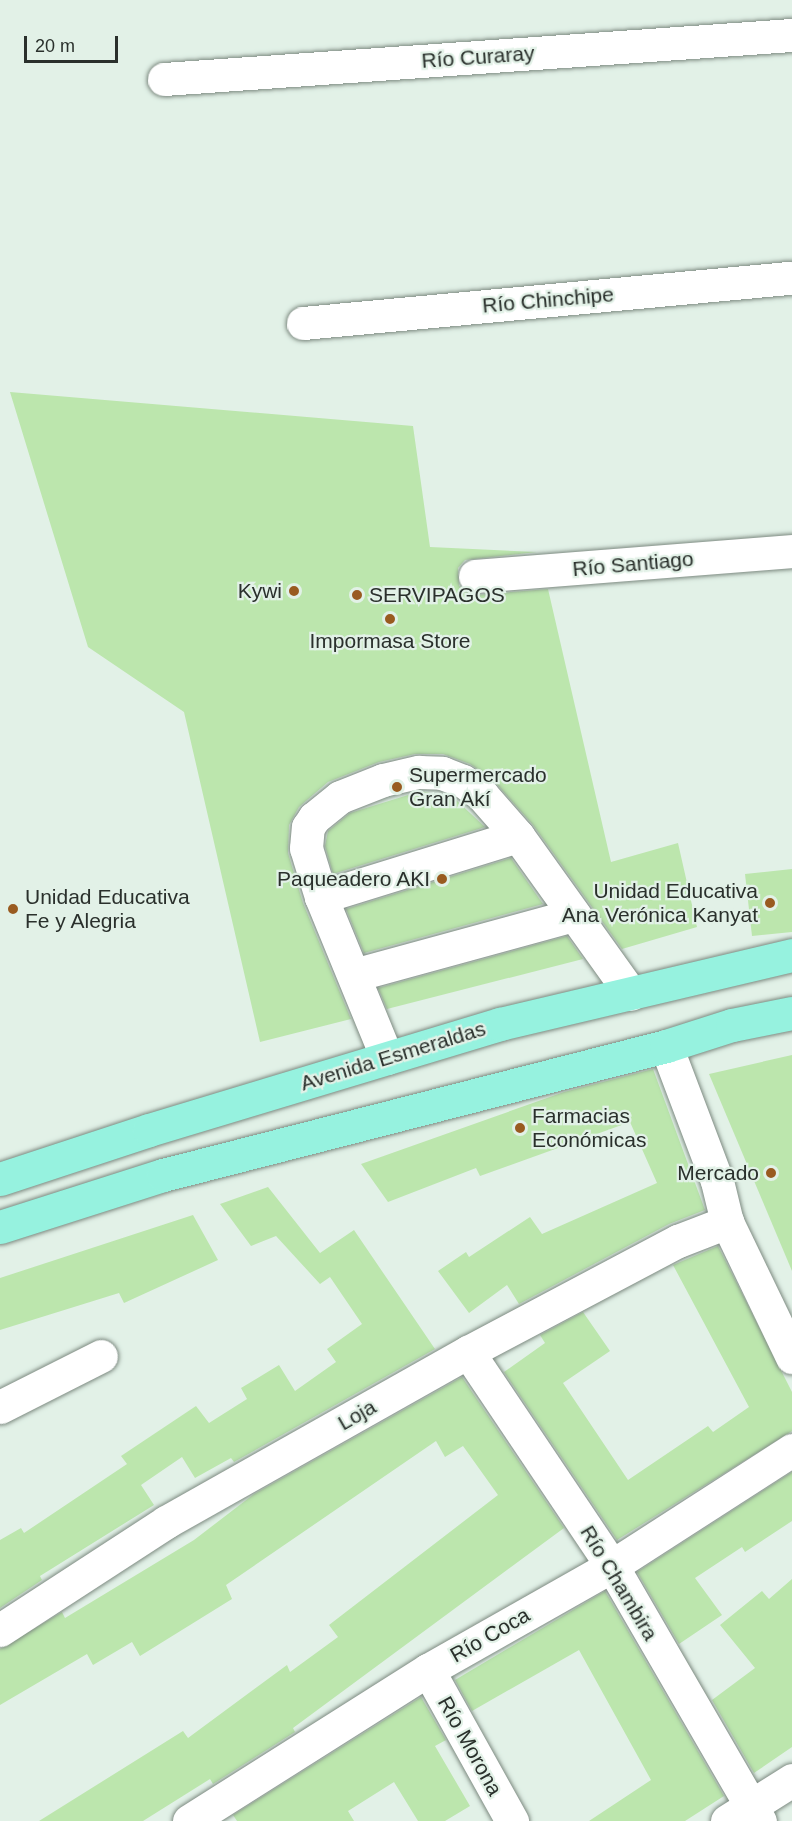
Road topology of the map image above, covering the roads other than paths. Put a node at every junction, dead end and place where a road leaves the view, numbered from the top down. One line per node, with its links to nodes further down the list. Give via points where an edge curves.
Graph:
1 (792, 35): 2 (street, Río Curaray)
2 (164, 79)
3 (792, 278): 4 (street, Río Chinchipe)
4 (303, 323)
5 (792, 551): 6 (street, Río Santiago)
6 (475, 576)
7 (518, 836): 8 (street); 8 (street, via 482,795 463,781 442,773 419,772 383,780 340,797 308,827 306,848); 9 (street)
8 (321, 897): 11 (street)
9 (574, 915): 11 (street); 12 (street)
10 (792, 955): 12 (main road, Avenida Esmeraldas)
11 (354, 975): 15 (street)
12 (631, 994): 15 (main road, Avenida Esmeraldas, via 500,1024)
13 (792, 1013): 14 (main road, via 732,1025)
14 (666, 1046): 17 (main road); 19 (street, via 717,1181)
15 (387, 1058): 16 (main road, Avenida Esmeraldas)
16 (149, 1130): 17 (main road); 18 (main road, Avenida Esmeraldas)
17 (163, 1175): 20 (main road)
18 (0, 1179)
19 (727, 1222): 21 (street, Loja, via 678,1242); 23 (street)
20 (0, 1227)
21 (468, 1352): 26 (street, Río Chambira); 27 (street, Loja, via 166,1522)
22 (101, 1356): 24 (street)
23 (792, 1357)
24 (0, 1407)
25 (792, 1450): 26 (street, Río Coca)
26 (612, 1566): 28 (street, Río Coca); 30 (street, Río Chambira)
27 (0, 1630)
28 (428, 1670): 31 (street, Río Coca); 32 (street, Río Morona)
29 (792, 1780): 30 (street)
30 (746, 1816)
31 (205, 1817)
32 (512, 1821)

